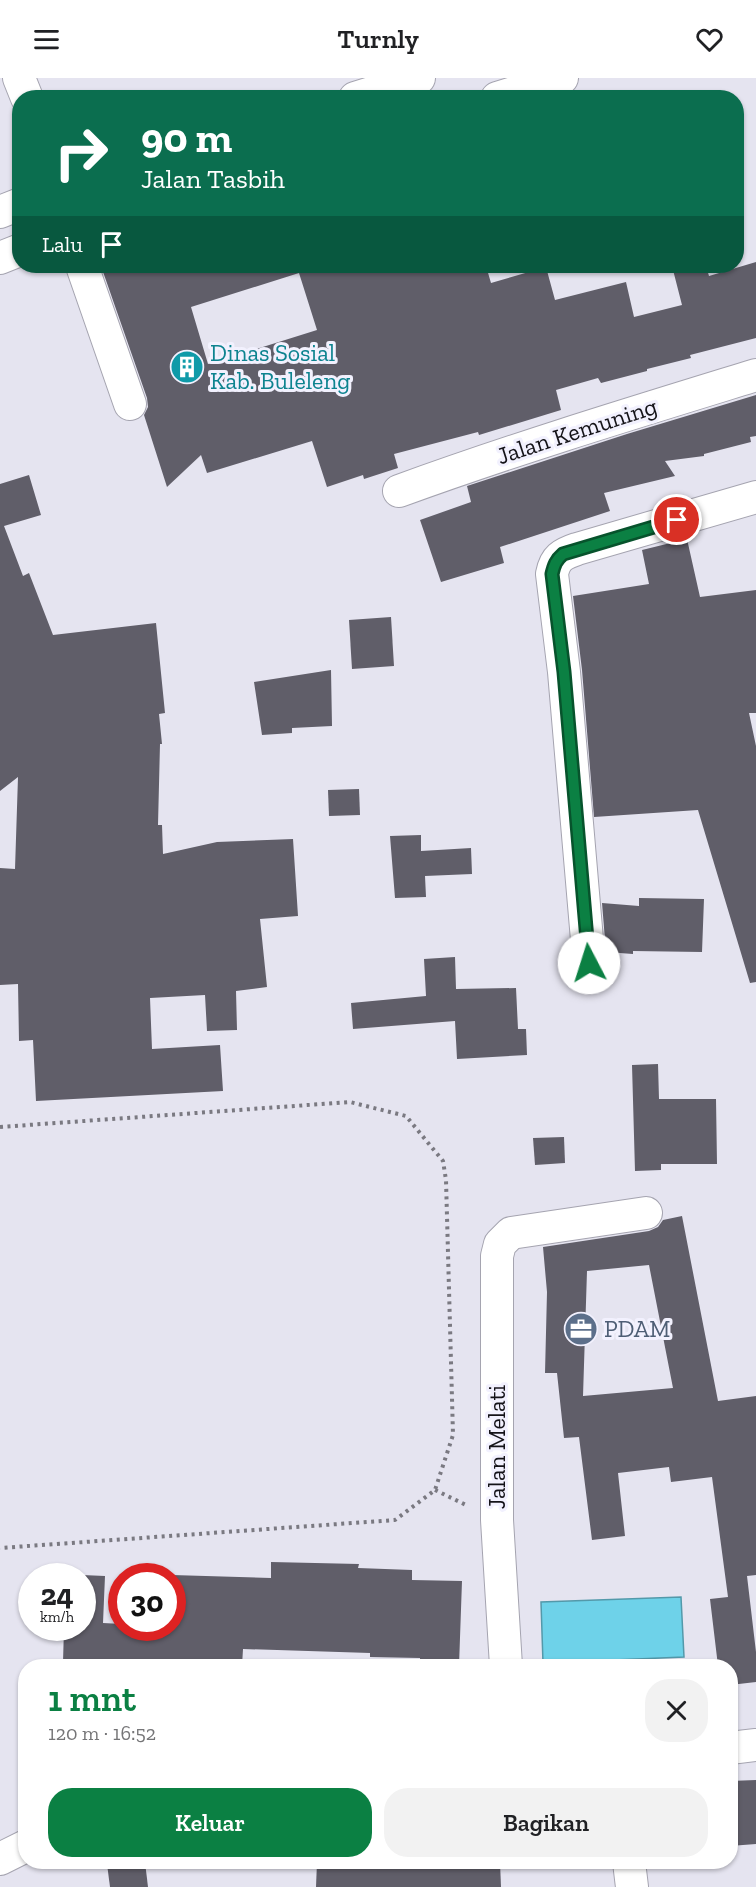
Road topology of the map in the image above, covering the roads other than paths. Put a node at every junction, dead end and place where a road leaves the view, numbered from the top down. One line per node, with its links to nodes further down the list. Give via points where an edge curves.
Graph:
1 (419, 78): 3 (street)
2 (562, 78): 4 (street)
3 (380, 90)
4 (502, 90)
5 (84, 273): 7 (street)
6 (756, 375): 8 (street, Jalan Kemuning, via 466,466)
7 (130, 404)
8 (399, 492)
9 (756, 497): 10 (street, via 577,549 555,562 552,574)
10 (589, 963)
11 (646, 1213): 12 (street, Jalan Melati, via 511,1233 500,1244 497,1520)
12 (506, 1659)
13 (756, 1745): 14 (street)
14 (738, 1747)
15 (18, 1850): 16 (street)
16 (0, 1859)
17 (630, 1869): 18 (street)
18 (632, 1887)

